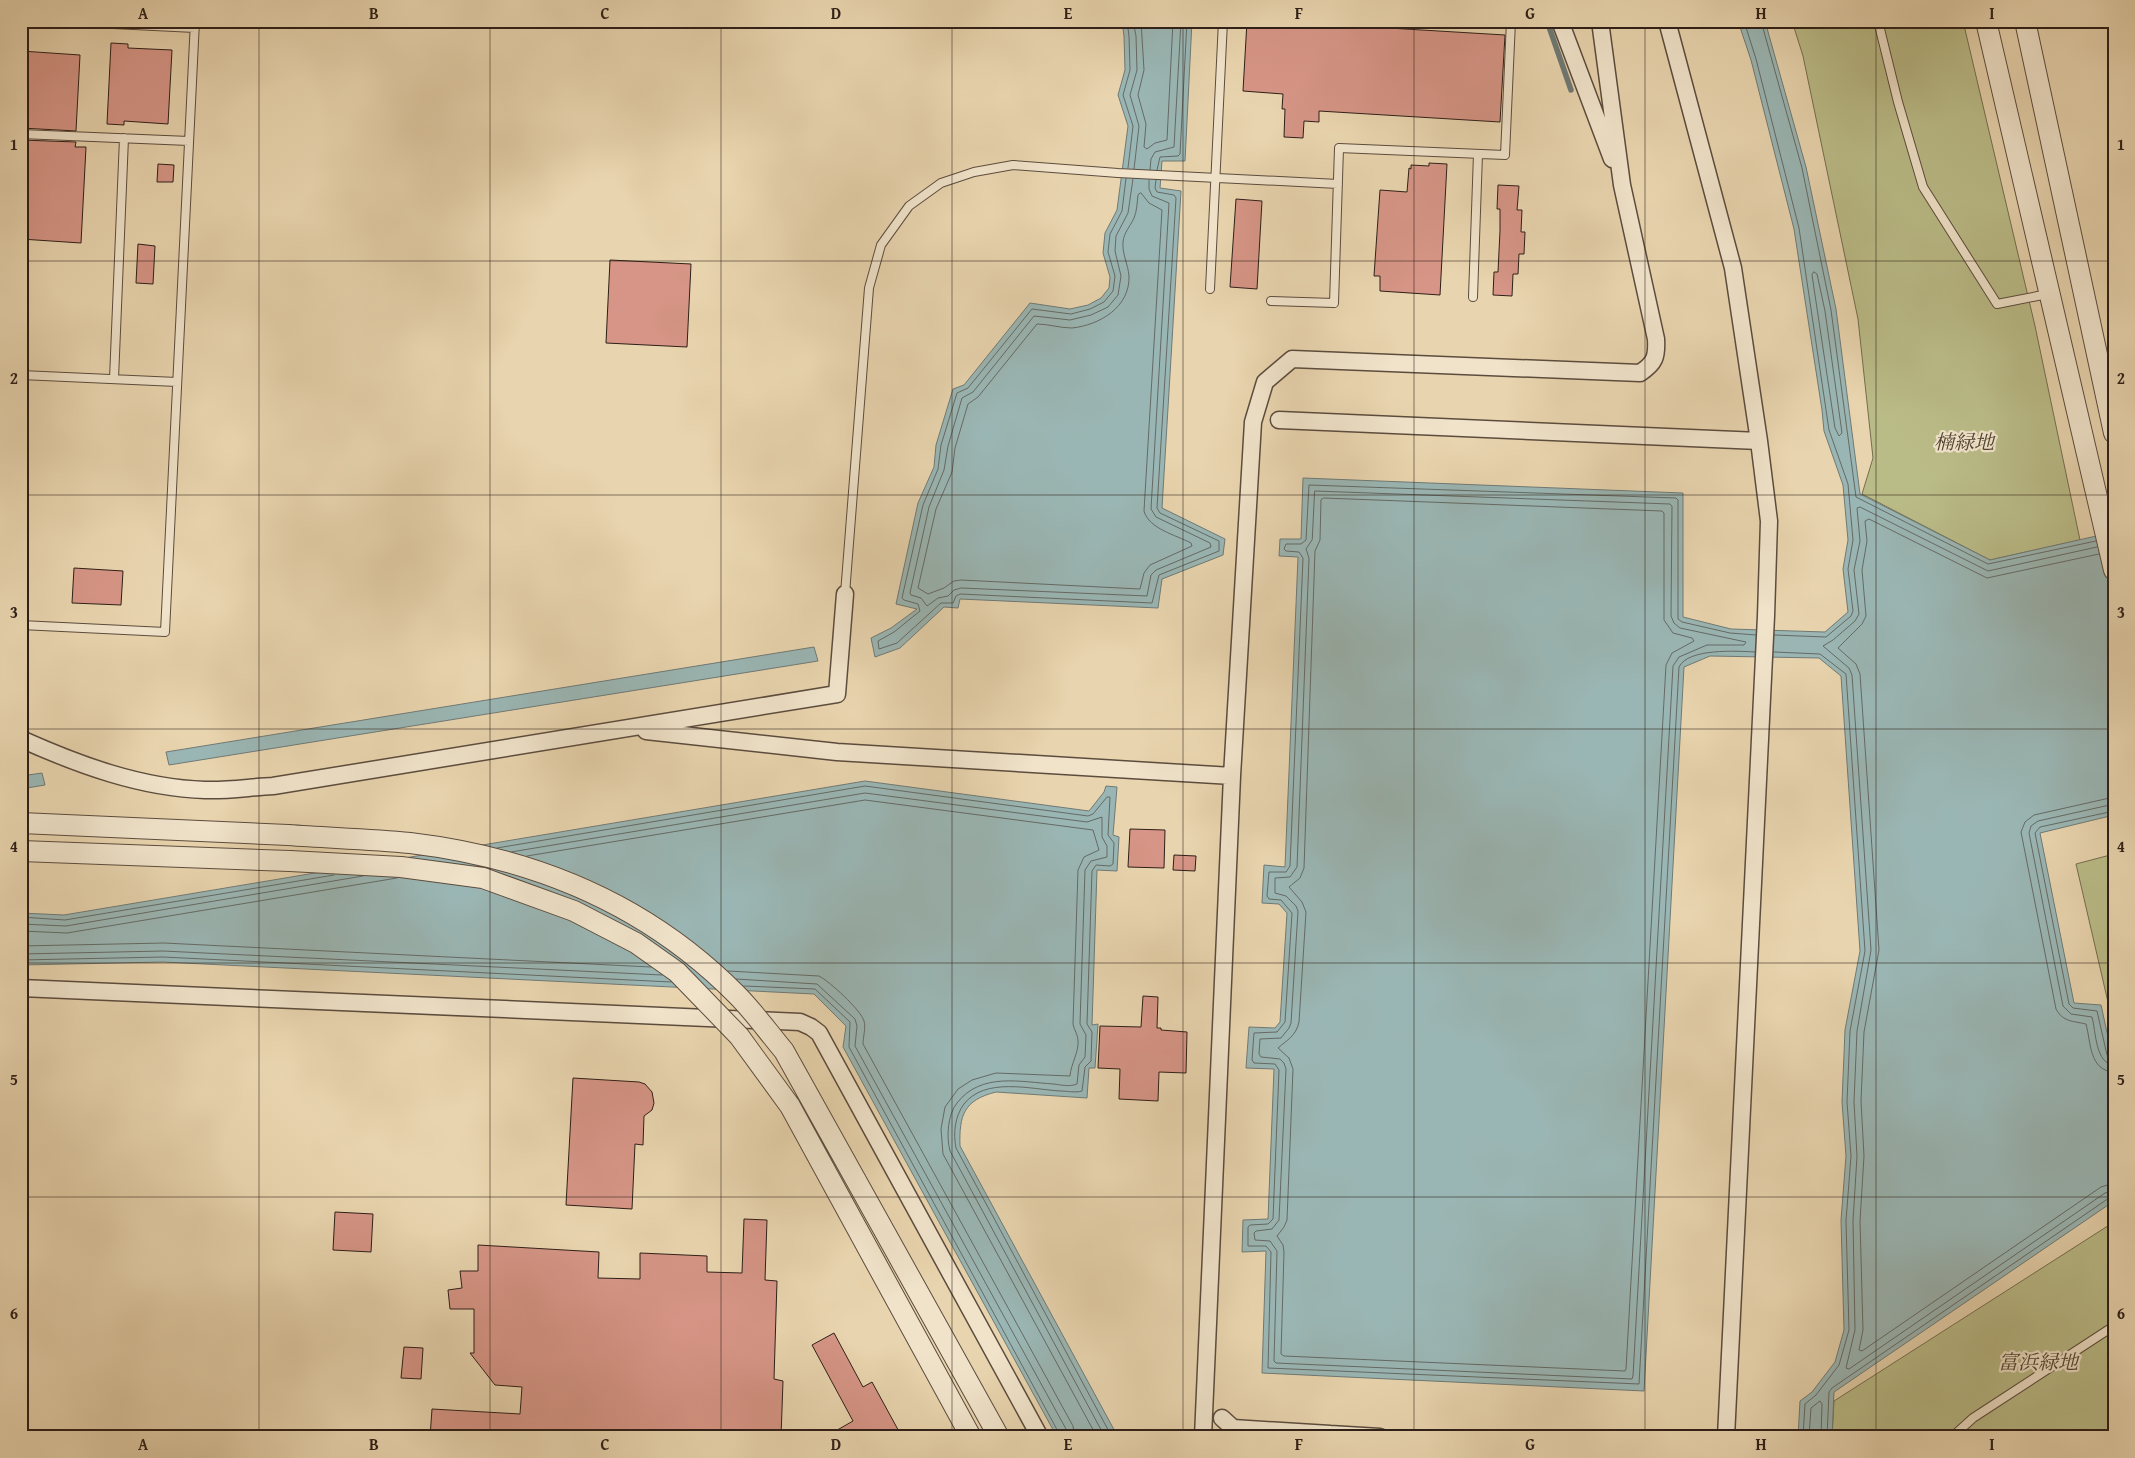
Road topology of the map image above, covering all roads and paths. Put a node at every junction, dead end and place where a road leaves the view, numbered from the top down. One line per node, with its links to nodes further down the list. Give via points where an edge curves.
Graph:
1 (52, 21): 10 (lane)
2 (1224, 21): 15 (lane)
3 (1511, 21): 14 (lane, via 1505,155)
4 (1560, 21): 17 (street)
5 (1600, 21): 17 (street)
6 (1667, 21): 27 (street, via 1733,268)
7 (1878, 21): 19 (lane, via 1923,187 1958,245 1997,304)
8 (1986, 21): 19 (street)
9 (2025, 21): 26 (street)
10 (195, 25): 13 (lane)
11 (21, 134): 12 (lane)
12 (124, 138): 13 (lane); 23 (lane)
13 (189, 141): 24 (lane)
14 (1478, 154): 16 (lane, via 1339,148); 20 (lane)
15 (1216, 178): 16 (lane); 18 (lane); 29 (lane, via 1013,165 974,172 941,183 909,206 881,245 868,288)
16 (1338, 184): 21 (lane, via 1334,303)
17 (1622, 185): 33 (street, via 1656,339 1657,352 1652,365 1640,372 1292,359 1265,382 1253,422)
18 (1210, 288)
19 (2050, 294): 28 (street)
20 (1473, 297)
21 (1270, 301)
22 (21, 375): 23 (lane)
23 (114, 379): 24 (lane)
24 (177, 382): 30 (lane, via 165,632)
25 (1279, 420): 27 (street)
26 (2114, 434)
27 (1759, 441): 45 (street, via 1768,521 1766,616)
28 (2114, 570)
29 (845, 594): 31 (street, via 837,694)
30 (21, 625)
31 (625, 728): 32 (street, via 273,786 204,790 134,781); 33 (street, via 837,752)
32 (21, 740)
33 (1232, 776): 43 (street)
34 (21, 823): 41 (street, bridge, via 410,843 492,857 562,878 631,912 680,945 738,995 784,1051)
35 (21, 851): 40 (street, bridge, via 401,867 483,878 574,910 636,943 677,972 739,1036 790,1106)
36 (21, 988): 42 (street, via 800,1022 811,1026 819,1033)
37 (2114, 1326): 46 (lane, via 1973,1418)
38 (1222, 1418): 39 (street, via 1233,1428)
39 (1328, 1436): 44 (street)
40 (971, 1437)
41 (999, 1437)
42 (1040, 1437)
43 (1203, 1437)
44 (1380, 1437)
45 (1726, 1437)
46 (1952, 1437)

